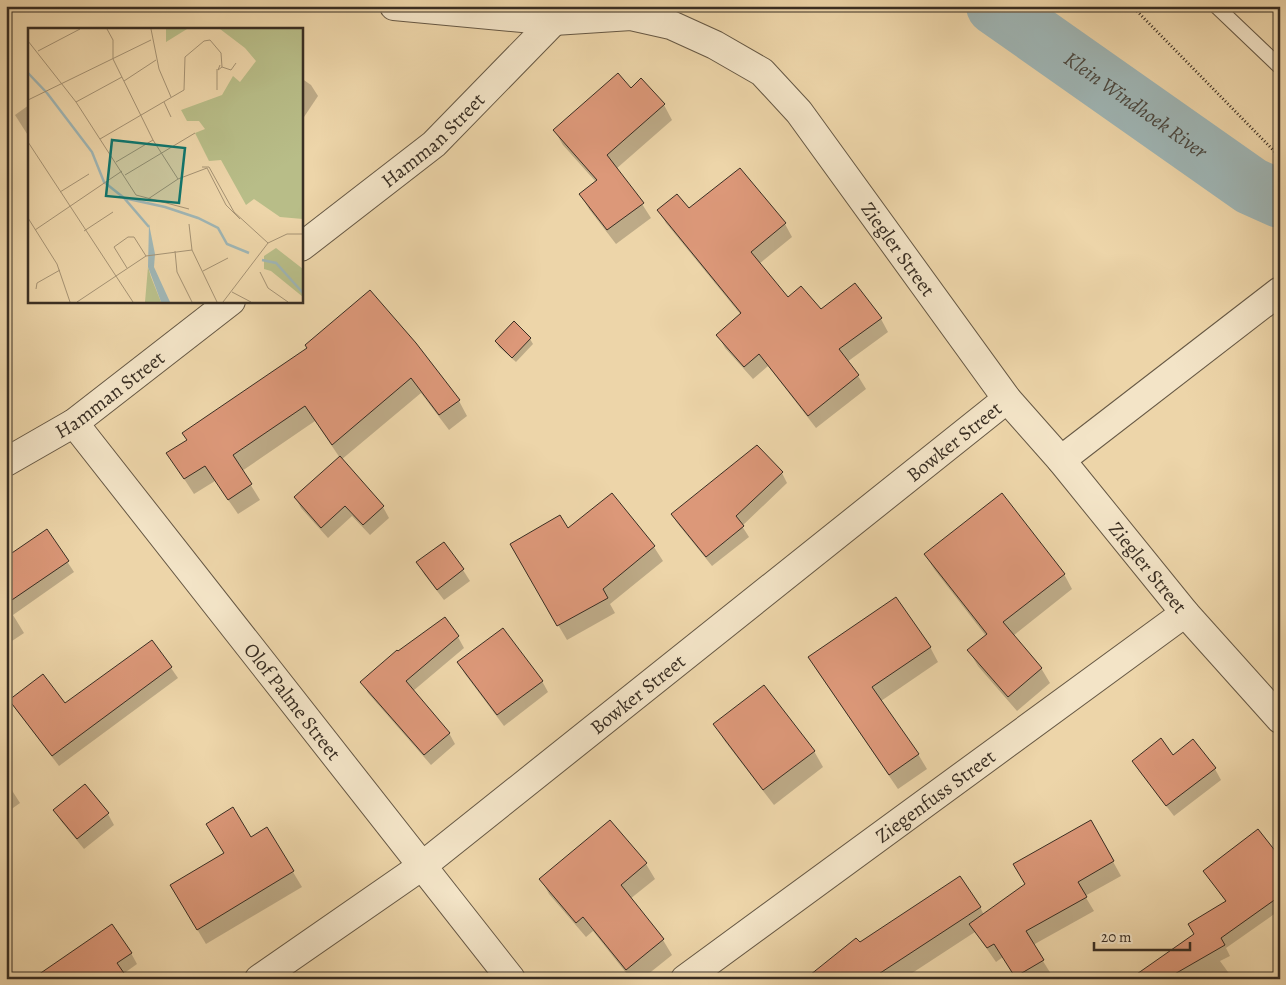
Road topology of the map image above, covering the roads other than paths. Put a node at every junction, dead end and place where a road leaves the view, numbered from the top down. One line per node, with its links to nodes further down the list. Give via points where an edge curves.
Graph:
1 (394, 6): 3 (street, Ziegler Street)
2 (1216, 6): 4 (lane)
3 (554, 21): 5 (street, Hamman Street, via 434,144); 8 (street, Ziegler Street, via 631,16 671,25 762,72 799,112)
4 (1280, 66)
5 (302, 246)
6 (1280, 291): 10 (street)
7 (230, 302): 9 (street, Hamman Street)
8 (1007, 399): 10 (street, Ziegler Street); 14 (street, Bowker Street)
9 (74, 423): 11 (street, Hamman Street); 14 (street, Olof Palme Street)
10 (1061, 460): 12 (street, Ziegler Street)
11 (6, 462)
12 (1185, 613): 13 (street, Ziegler Street); 17 (street, Ziegenfuss Street)
13 (1280, 719)
14 (422, 866): 15 (street, Bowker Street); 16 (street, Olof Palme Street)
15 (259, 979)
16 (511, 979)
17 (685, 979)

